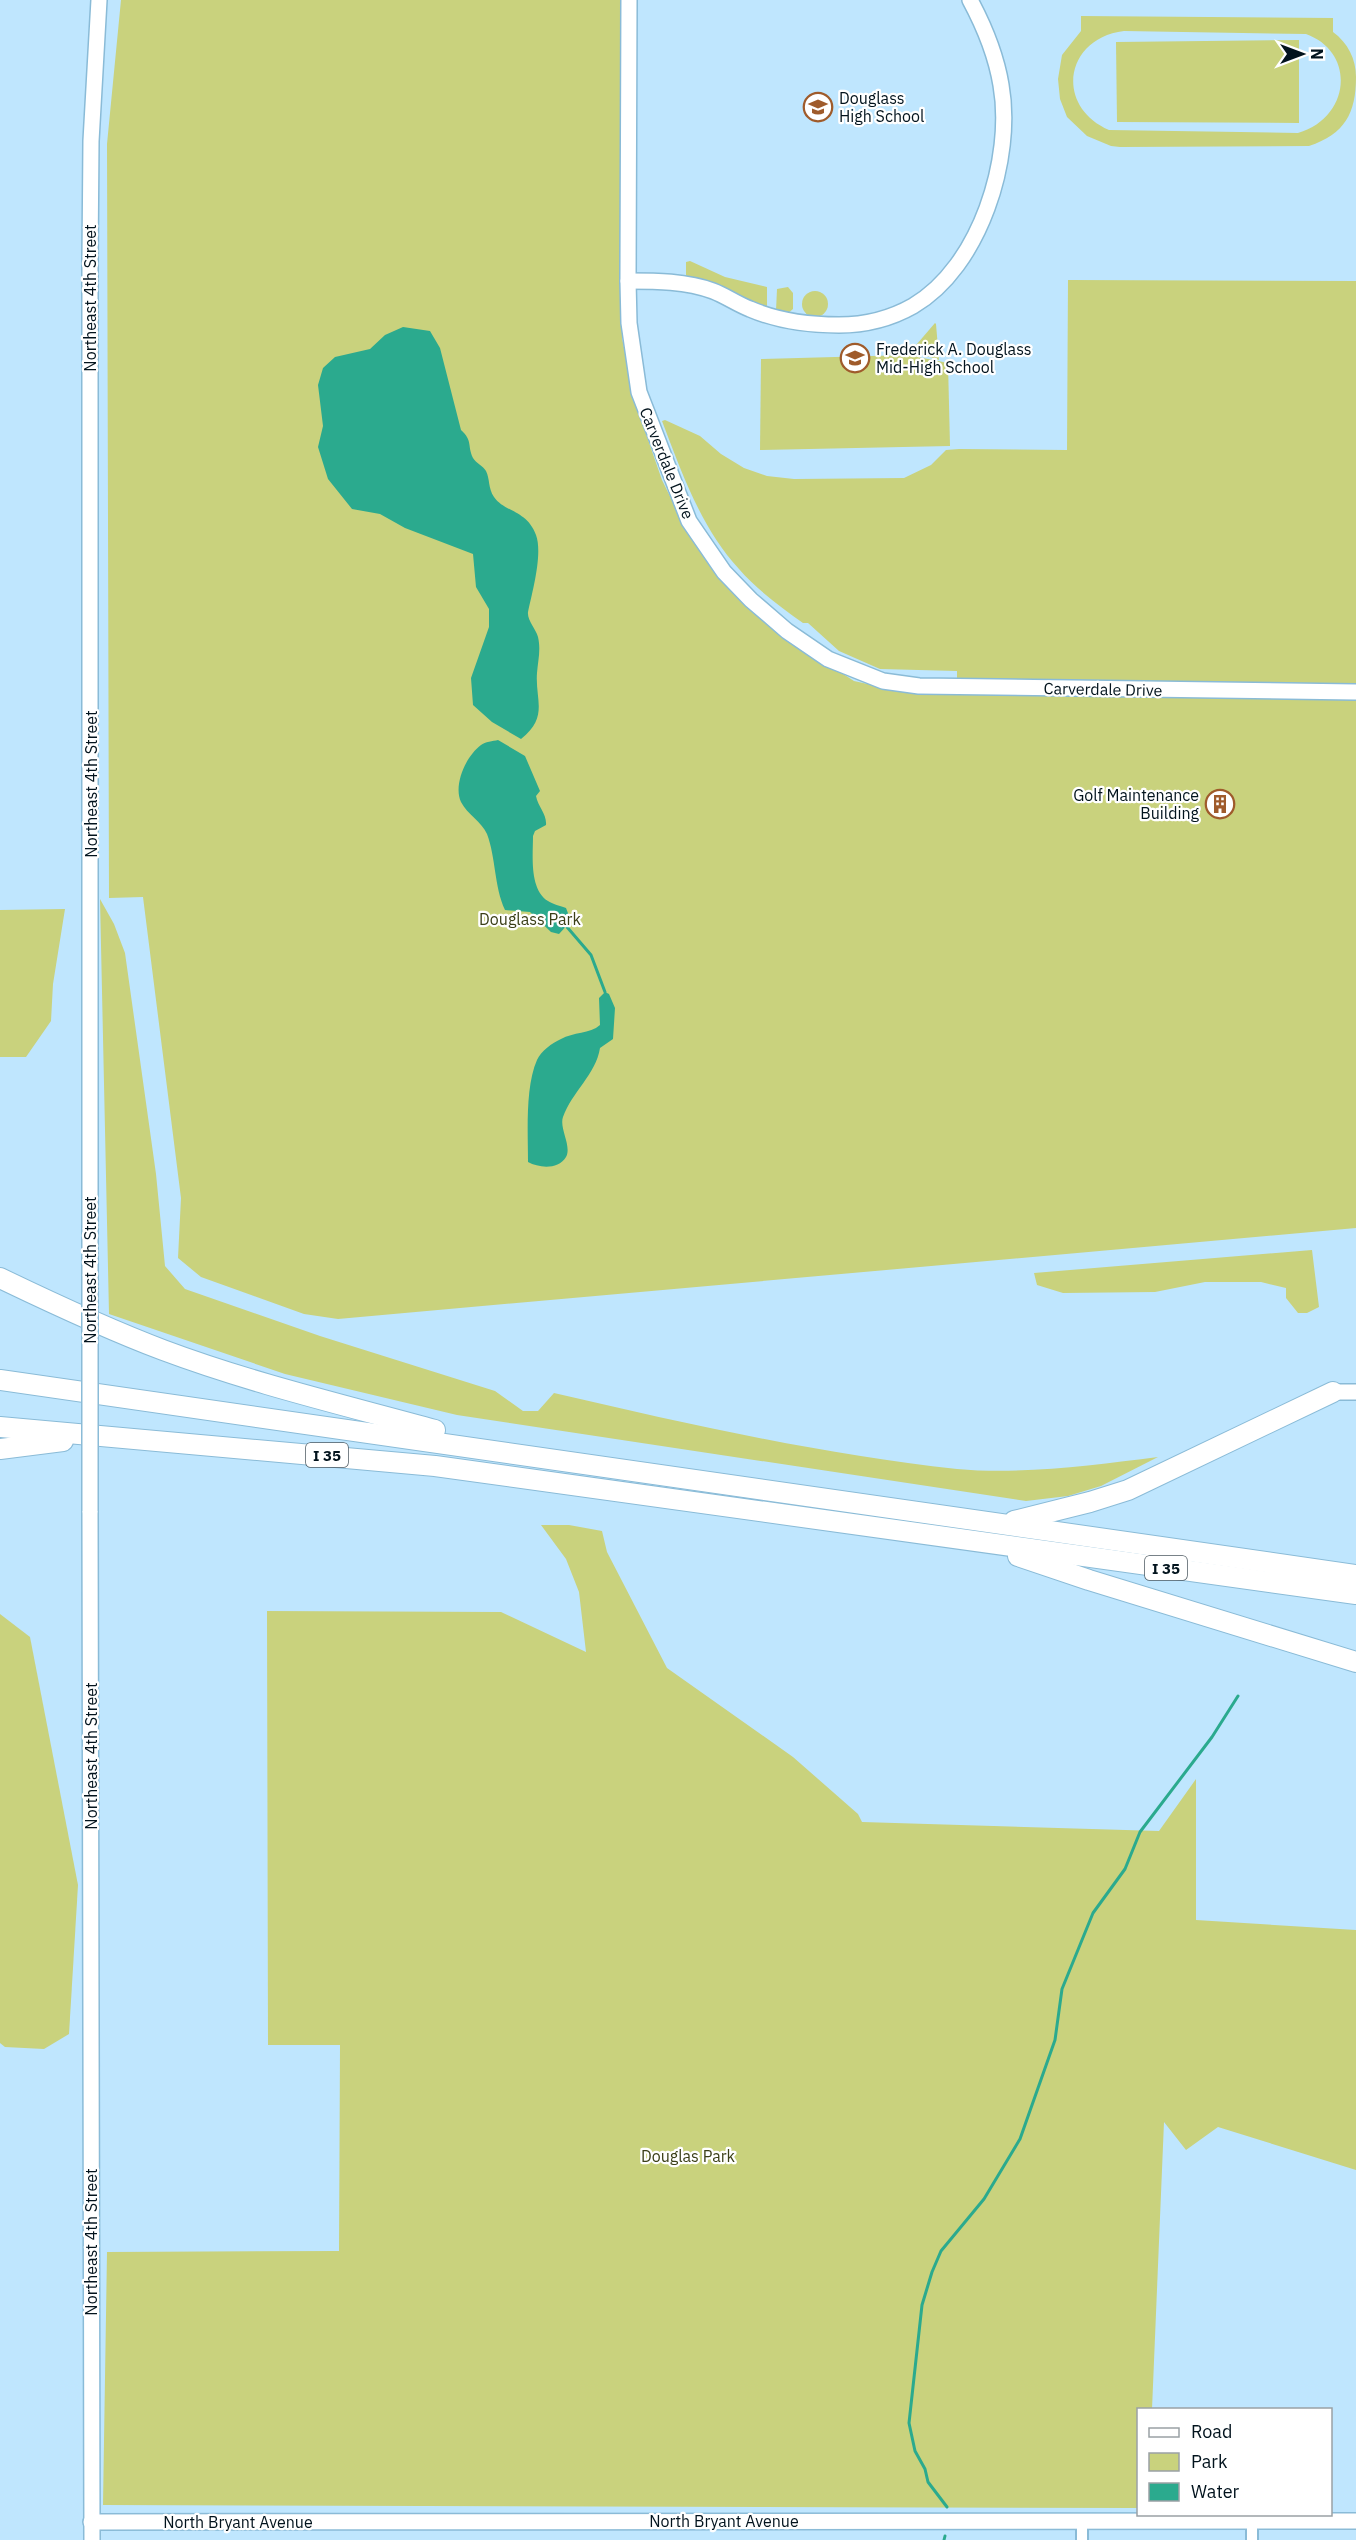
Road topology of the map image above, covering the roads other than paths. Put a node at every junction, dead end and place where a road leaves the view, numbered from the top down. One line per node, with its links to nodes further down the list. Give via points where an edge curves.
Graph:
1 (99, 0): 22 (street, Northeast 4th Street, bridge, via 90,260)
2 (629, 0): 4 (street, Carverdale Drive)
3 (970, 0): 4 (street, via 984,29 1001,86 1003,141 997,176 978,230 961,258 930,293 892,316 869,322 817,324 772,317 693,286)
4 (628, 281): 5 (street, Carverdale Drive, via 630,332 639,392 689,521 724,572 751,600 828,659 883,681 919,686)
5 (1356, 692)
6 (0, 1278): 13 (highway, via 165,1351 247,1378)
7 (0, 1380): 13 (highway, I 35)
8 (1333, 1392): 9 (street); 14 (highway, via 1128,1490)
9 (1356, 1392)
10 (0, 1427): 11 (highway, I 35)
11 (108, 1436): 12 (highway); 15 (highway, I 35, via 435,1466)
12 (0, 1449)
13 (513, 1452): 14 (highway, I 35)
14 (1006, 1523): 16 (highway, I 35)
15 (975, 1541): 17 (highway, I 35); 18 (highway, via 1089,1581)
16 (1356, 1575)
17 (1356, 1594)
18 (1356, 1662)
19 (1356, 2521): 21 (street, North Bryant Avenue)
20 (1082, 2522): 21 (street, North Bryant Avenue); 22 (street, North Bryant Avenue); 24 (street)
21 (1252, 2522): 25 (street)
22 (91, 2523): 23 (street, Northeast 4th Street)
23 (92, 2540)
24 (1082, 2540)
25 (1252, 2540)

